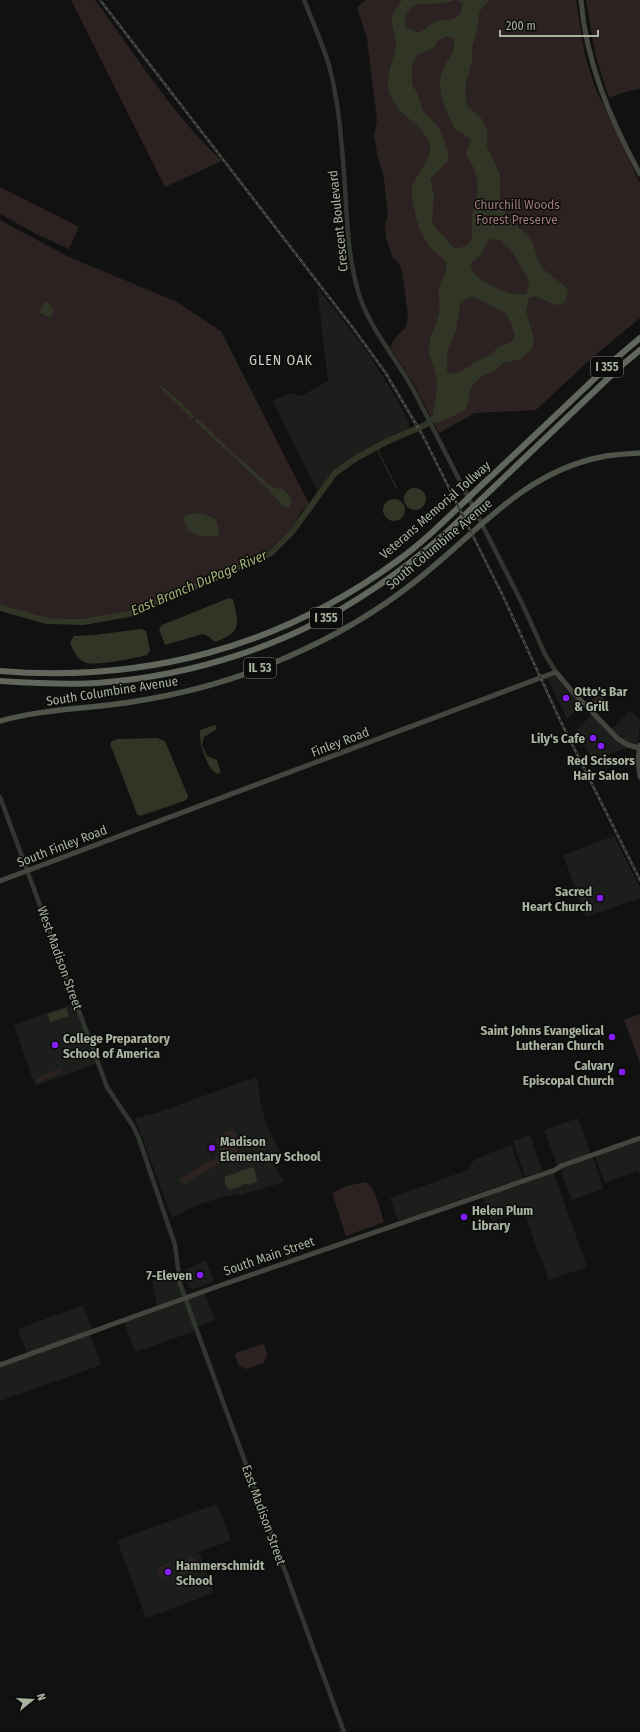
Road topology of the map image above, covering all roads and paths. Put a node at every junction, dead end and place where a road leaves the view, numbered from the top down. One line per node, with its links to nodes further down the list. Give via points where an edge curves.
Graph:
1 (304, 0): 8 (street, Crescent Boulevard, via 322,43 337,102 350,248 364,310 372,326 404,371)
2 (581, 0): 3 (main road, via 585,32 595,72 620,137)
3 (640, 174)
4 (640, 338): 7 (highway, Veterans Memorial Tollway / I 355, via 415,547 364,584 325,607 256,638 179,661 98,673 44,674)
5 (640, 350): 9 (highway, Veterans Memorial Tollway / I 355, via 421,554 370,592 329,616 272,643 229,658 182,670 97,683 45,684)
6 (640, 454): 10 (main road, South Columbine Avenue / IL 53, via 601,456 563,468 538,480 501,506 441,560 387,602 340,631 275,662 221,682 187,690 131,702 24,715)
7 (0, 671)
8 (556, 672): 11 (main road, via 618,739 628,745); 14 (main road, Finley Road)
9 (0, 681)
10 (0, 721)
11 (640, 746): 12 (main road)
12 (640, 777)
13 (0, 797): 15 (street, West Madison Street)
14 (132, 832): 15 (main road, South Finley Road)
15 (28, 871): 16 (main road, South Finley Road); 18 (street, West Madison Street, via 107,1087 135,1131 175,1245 180,1283)
16 (0, 881)
17 (640, 1138): 18 (main road, South Main Street)
18 (185, 1298): 19 (main road, South Main Street); 20 (street, East Madison Street)
19 (0, 1365)
20 (344, 1732)

